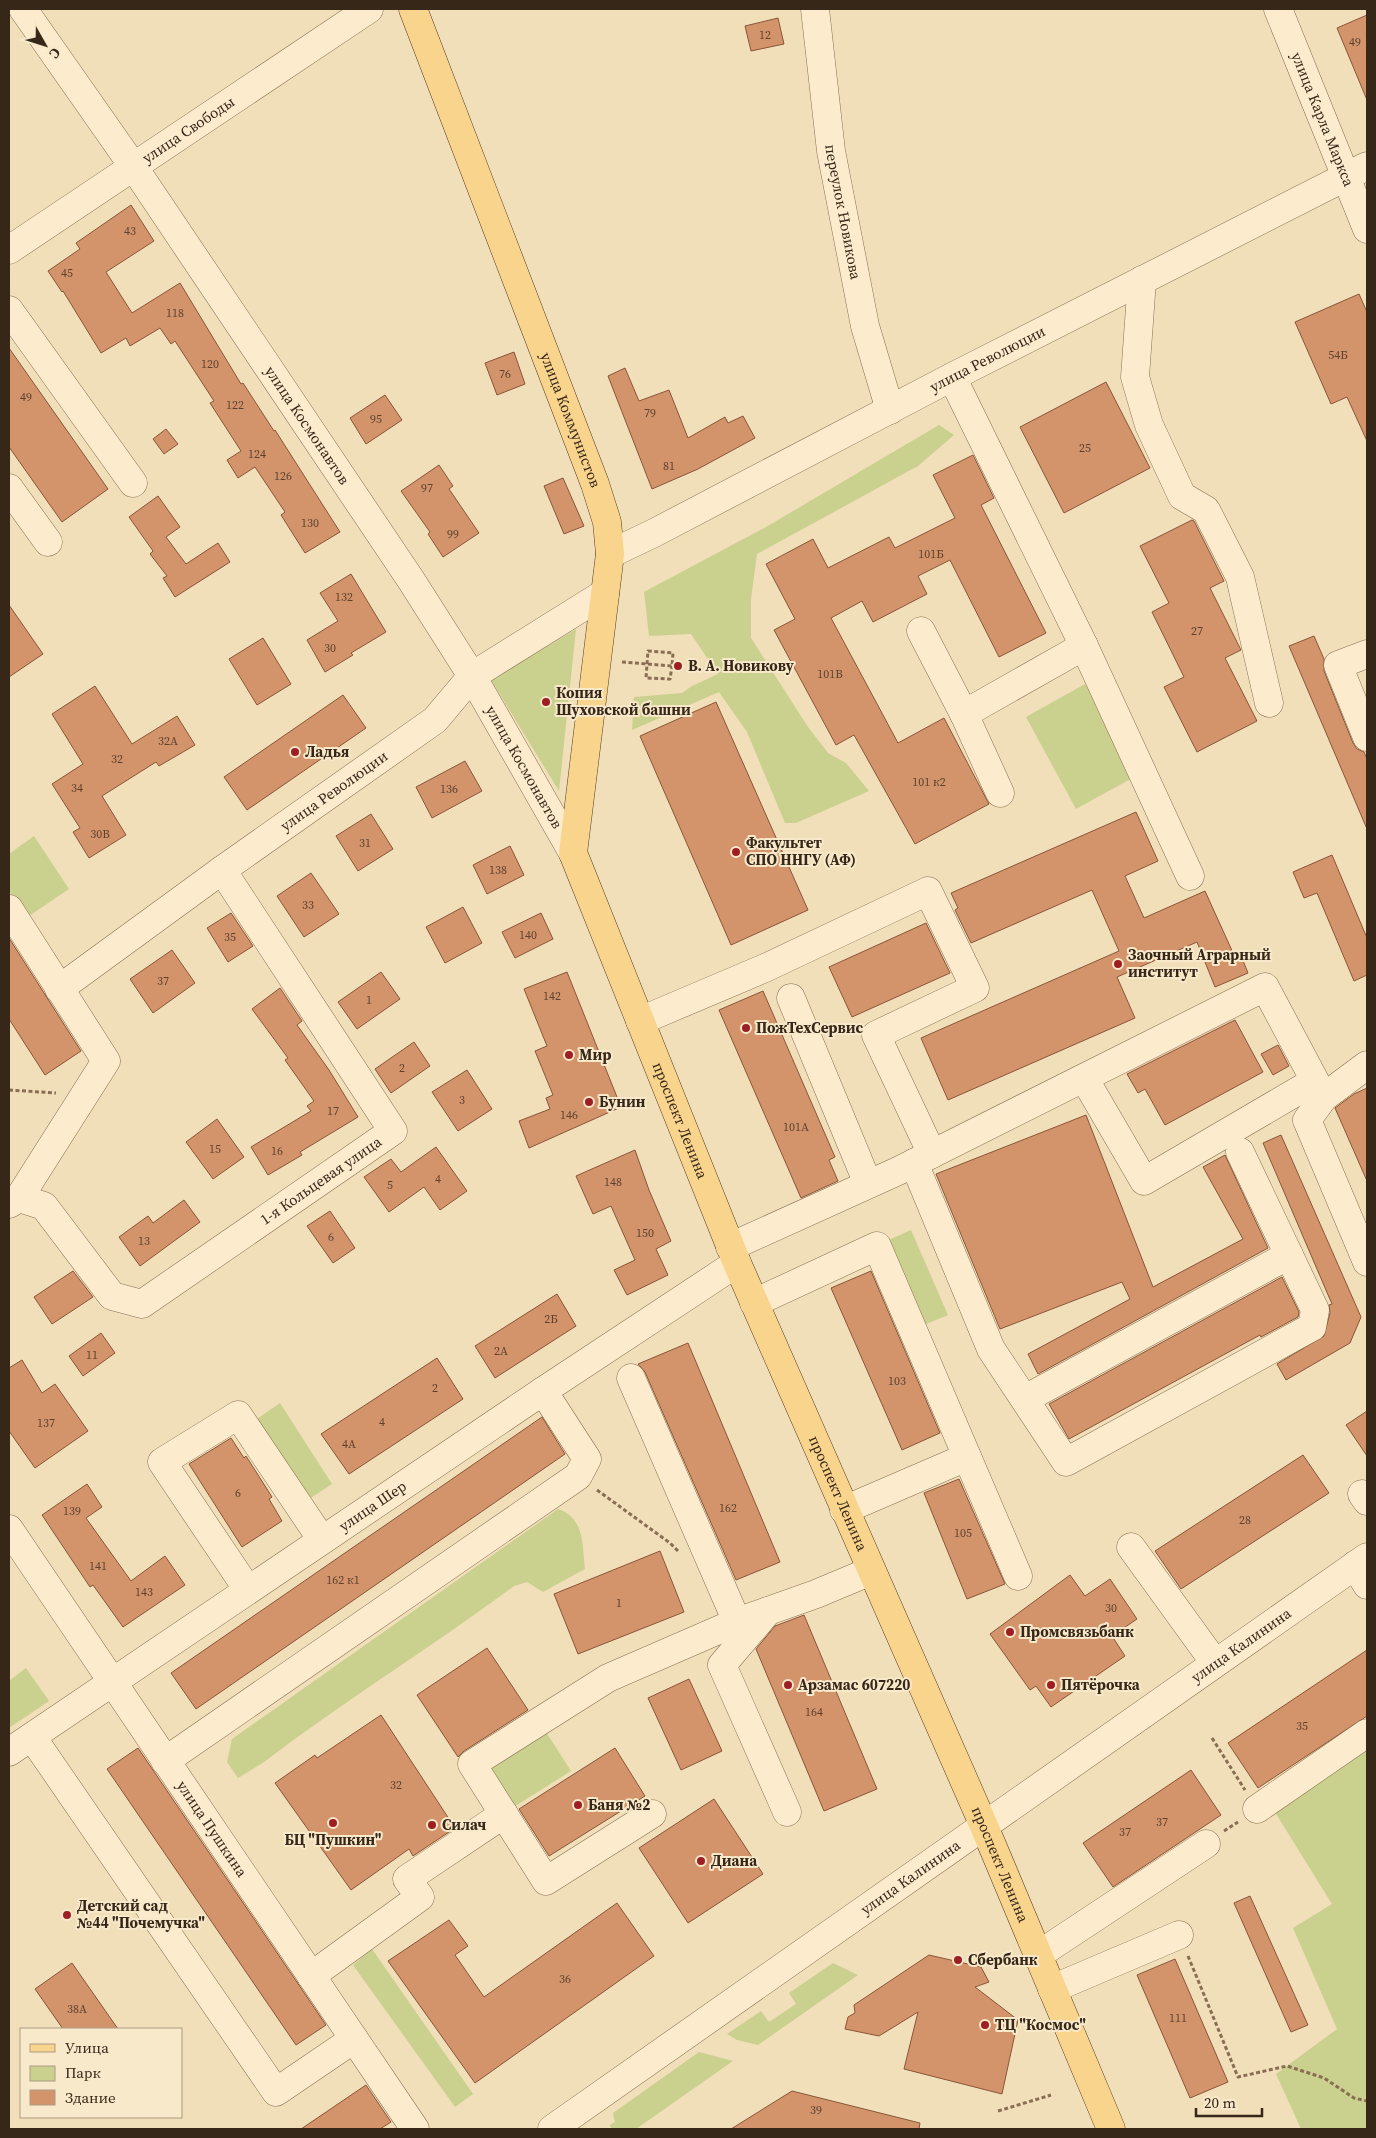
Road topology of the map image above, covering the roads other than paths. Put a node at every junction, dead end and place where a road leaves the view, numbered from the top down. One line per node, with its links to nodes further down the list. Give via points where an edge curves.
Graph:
1 (24, 9): 6 (street, улица Космонавтов)
2 (369, 9): 6 (street, улица Свободы)
3 (413, 9): 17 (main road, улица Коммунистов, via 595,484 607,522)
4 (815, 9): 13 (street, переулок Новикова, via 833,160 865,326)
5 (1278, 9): 7 (street, улица Карла Маркса)
6 (133, 166): 9 (street, улица Свободы); 22 (street, улица Космонавтов)
7 (1357, 172): 8 (street, улица Карла Маркса); 10 (street, улица Революции)
8 (1367, 229)
9 (9, 250)
10 (1142, 280): 12 (street, улица Революции); 23 (street, via 1135,377 1149,425 1182,496 1206,510 1240,578)
11 (9, 310): 14 (street)
12 (952, 377): 13 (street, улица Революции); 20 (street)
13 (890, 410): 17 (street, улица Революции)
14 (133, 483)
15 (9, 488): 16 (street)
16 (48, 542)
17 (610, 554): 18 (main road, улица Коммунистов)
18 (605, 593): 22 (street, улица Революции); 27 (main road, улица Коммунистов)
19 (922, 631): 24 (street)
20 (1084, 646): 24 (street); 29 (street)
21 (1367, 654): 25 (street, via 1338,666)
22 (472, 676): 27 (street, улица Космонавтов); 28 (street, улица Революции, via 435,720)
23 (1269, 703)
24 (964, 714): 26 (street)
25 (1367, 737)
26 (1000, 793)
27 (573, 853): 33 (main road, проспект Ленина)
28 (222, 870): 31 (street, улица Революции); 39 (street, 1-я Кольцевая улица, via 393,1130 142,1304 112,1296 44,1206)
29 (1190, 876)
30 (9, 909): 31 (street)
31 (60, 989): 39 (street, via 106,1061)
32 (791, 998): 38 (street)
33 (640, 1021): 37 (street, via 765,968 928,892 975,988 876,1035); 40 (main road, проспект Ленина)
34 (1367, 1065): 42 (street, via 1324,1097 1307,1120)
35 (1084, 1078): 35 (street, улица Шер, via 1265,987 1315,1081 1144,1181); 37 (street, улица Шер)
36 (1240, 1152): 41 (street)
37 (923, 1158): 38 (street, улица Шер); 46 (street, via 991,1350)
38 (868, 1184): 40 (street, улица Шер)
39 (14, 1201)
40 (733, 1255): 43 (main road, проспект Ленина); 45 (street, улица Шер)
41 (1289, 1255): 46 (street); 46 (street, via 1315,1310 1312,1327 1066,1462)
42 (1367, 1262)
43 (754, 1303): 47 (street, via 876,1246); 48 (main road, проспект Ленина)
44 (631, 1378): 57 (street)
45 (543, 1391): 50 (street, улица Шер); 63 (street, via 586,1459 578,1476)
46 (1025, 1399)
47 (967, 1457): 48 (street); 54 (street)
48 (844, 1510): 53 (main road, проспект Ленина)
49 (9, 1529): 59 (street, улица Пушкина)
50 (322, 1540): 55 (street, улица Шер); 55 (street, via 238,1415 162,1462)
51 (1131, 1547): 58 (street)
52 (1363, 1569): 58 (street, улица Калинина)
53 (871, 1571): 56 (street); 68 (main road, проспект Ленина)
54 (1018, 1576)
55 (248, 1590): 59 (street, улица Шер)
56 (770, 1610): 57 (street); 65 (street, via 722,1665)
57 (737, 1622): 66 (street, via 608,1678 472,1764)
58 (1215, 1663): 68 (street, улица Калинина)
59 (112, 1682): 61 (street, улица Шер); 63 (street, улица Пушкина)
60 (1367, 1733): 64 (street)
61 (32, 1737): 62 (street, улица Шер); 74 (street, via 276,2092)
62 (9, 1752)
63 (165, 1761): 72 (street, улица Пушкина)
64 (1257, 1809)
65 (787, 1812)
66 (504, 1814): 67 (street, via 546,1881); 72 (street, via 407,1879 420,1898)
67 (652, 1814)
68 (984, 1826): 71 (main road, проспект Ленина); 76 (street, улица Калинина)
69 (1206, 1844): 71 (street)
70 (1179, 1935): 73 (street)
71 (1038, 1955): 73 (main road, проспект Ленина)
72 (311, 1976): 74 (street, улица Пушкина)
73 (1052, 1989): 77 (main road, проспект Ленина)
74 (354, 2040): 75 (street, улица Пушкина)
75 (416, 2129)
76 (552, 2129)
77 (1112, 2129)

